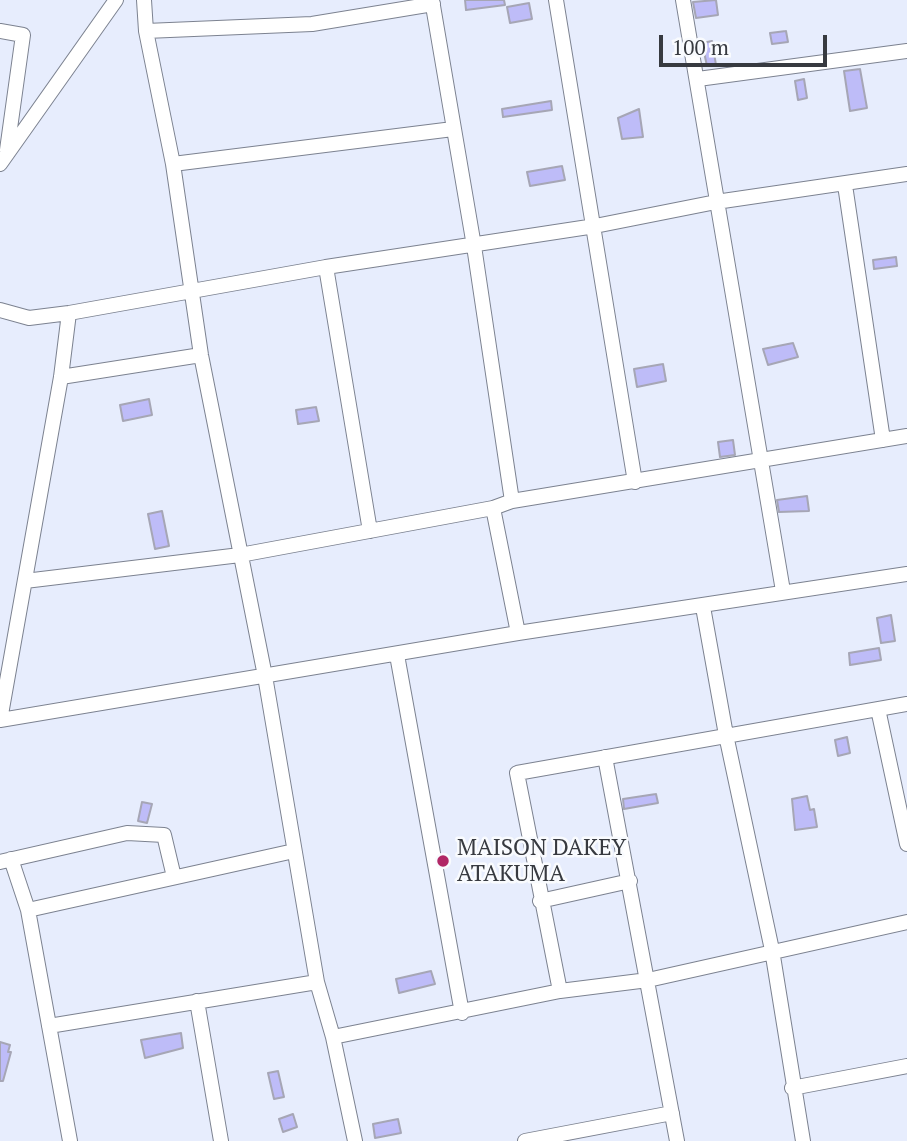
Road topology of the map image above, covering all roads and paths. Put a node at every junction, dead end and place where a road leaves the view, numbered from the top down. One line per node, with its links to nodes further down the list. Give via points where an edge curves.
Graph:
1 (116, 0): 11 (street)
2 (144, 0): 7 (street)
3 (556, 0): 16 (street)
4 (683, 0): 9 (street)
5 (433, 2): 7 (street, via 312,24); 10 (street)
6 (0, 31): 11 (street, via 23,36)
7 (146, 31): 12 (street)
8 (907, 51): 9 (street)
9 (698, 79): 15 (street)
10 (453, 129): 12 (street); 17 (street)
11 (4, 158)
12 (173, 164): 19 (street)
13 (907, 174): 14 (street)
14 (845, 185): 15 (street); 25 (street)
15 (716, 202): 16 (street); 26 (street)
16 (595, 226): 17 (street); 27 (street)
17 (474, 246): 18 (street); 28 (street)
18 (326, 267): 19 (street); 30 (street)
19 (191, 293): 21 (street); 22 (street)
20 (0, 310): 21 (street, via 29,318)
21 (69, 313): 23 (street)
22 (201, 355): 23 (street); 31 (street)
23 (61, 377): 33 (street)
24 (907, 436): 25 (street)
25 (883, 440): 26 (street)
26 (760, 459): 27 (street); 34 (street)
27 (635, 482): 28 (street)
28 (512, 501): 29 (street)
29 (493, 508): 30 (street); 36 (street)
30 (370, 531): 31 (street)
31 (240, 555): 33 (street); 38 (street)
32 (907, 574): 34 (street)
33 (25, 581): 41 (street)
34 (783, 591): 35 (street)
35 (703, 607): 36 (street); 42 (street)
36 (518, 633): 37 (street)
37 (397, 655): 38 (street); 57 (street)
38 (265, 676): 41 (street); 45 (street)
39 (907, 704): 40 (street)
40 (878, 709): 42 (street); 44 (street)
41 (0, 720)
42 (726, 735): 43 (street); 52 (street)
43 (605, 757): 48 (street); 49 (street, via 517,773)
44 (907, 844)
45 (295, 851): 47 (street); 54 (street)
46 (6, 861): 47 (street, via 127,833 164,835); 50 (street)
47 (174, 877): 50 (street)
48 (629, 881): 49 (street); 53 (street)
49 (540, 901): 55 (street)
50 (28, 910): 58 (street)
51 (907, 922): 52 (street)
52 (772, 950): 53 (street); 61 (street)
53 (648, 980): 55 (street); 62 (street)
54 (317, 982): 56 (street); 59 (street)
55 (560, 990): 57 (street)
56 (197, 1001): 58 (street); 64 (street)
57 (462, 1013): 59 (street)
58 (48, 1026): 63 (street)
59 (333, 1037): 65 (street)
60 (907, 1066): 61 (street)
61 (792, 1088): 68 (street)
62 (672, 1113): 66 (street); 67 (street)
63 (70, 1141)
64 (221, 1141)
65 (355, 1141)
66 (525, 1141)
67 (677, 1141)
68 (803, 1141)

